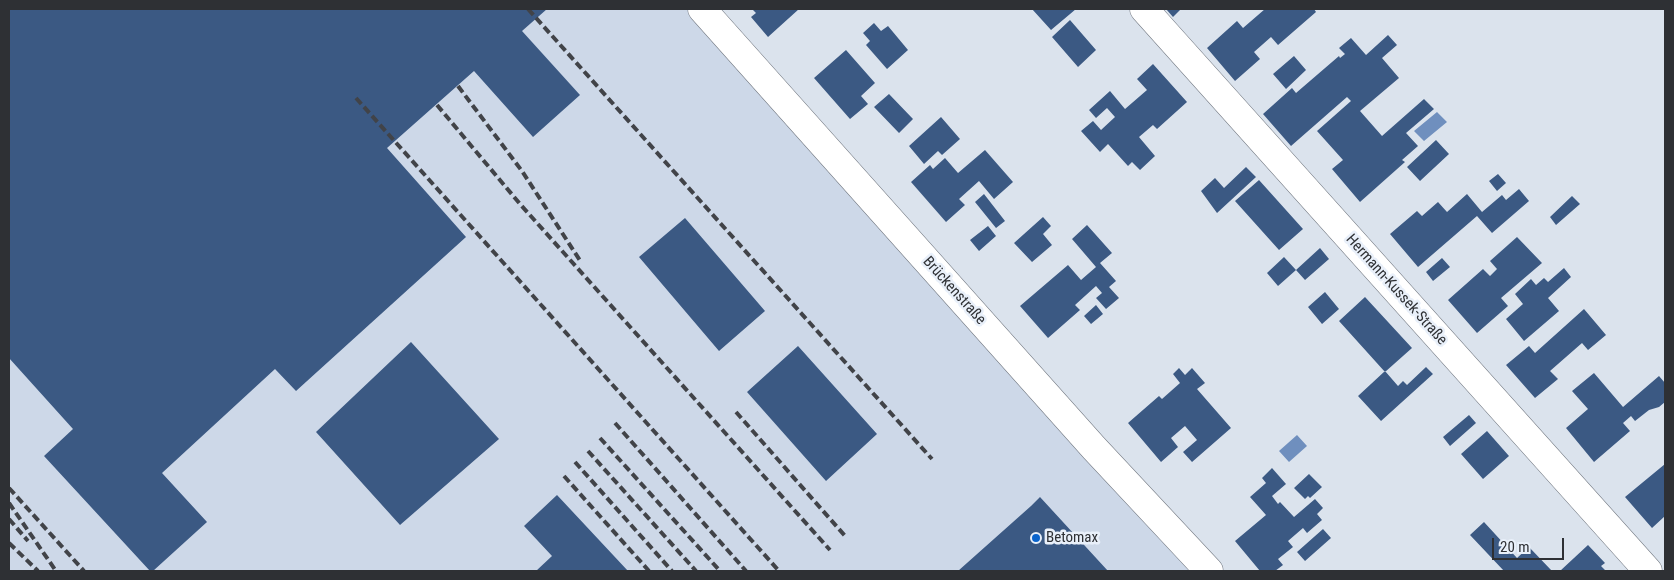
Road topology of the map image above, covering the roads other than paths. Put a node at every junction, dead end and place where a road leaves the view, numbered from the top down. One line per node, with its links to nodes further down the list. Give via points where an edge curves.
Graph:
1 (702, 9): 4 (street, Brückenstraße)
2 (1144, 9): 5 (street, Hermann-Kussek-Straße)
3 (1665, 567): 6 (street)
4 (1208, 571)
5 (1648, 571)
6 (1660, 571)

